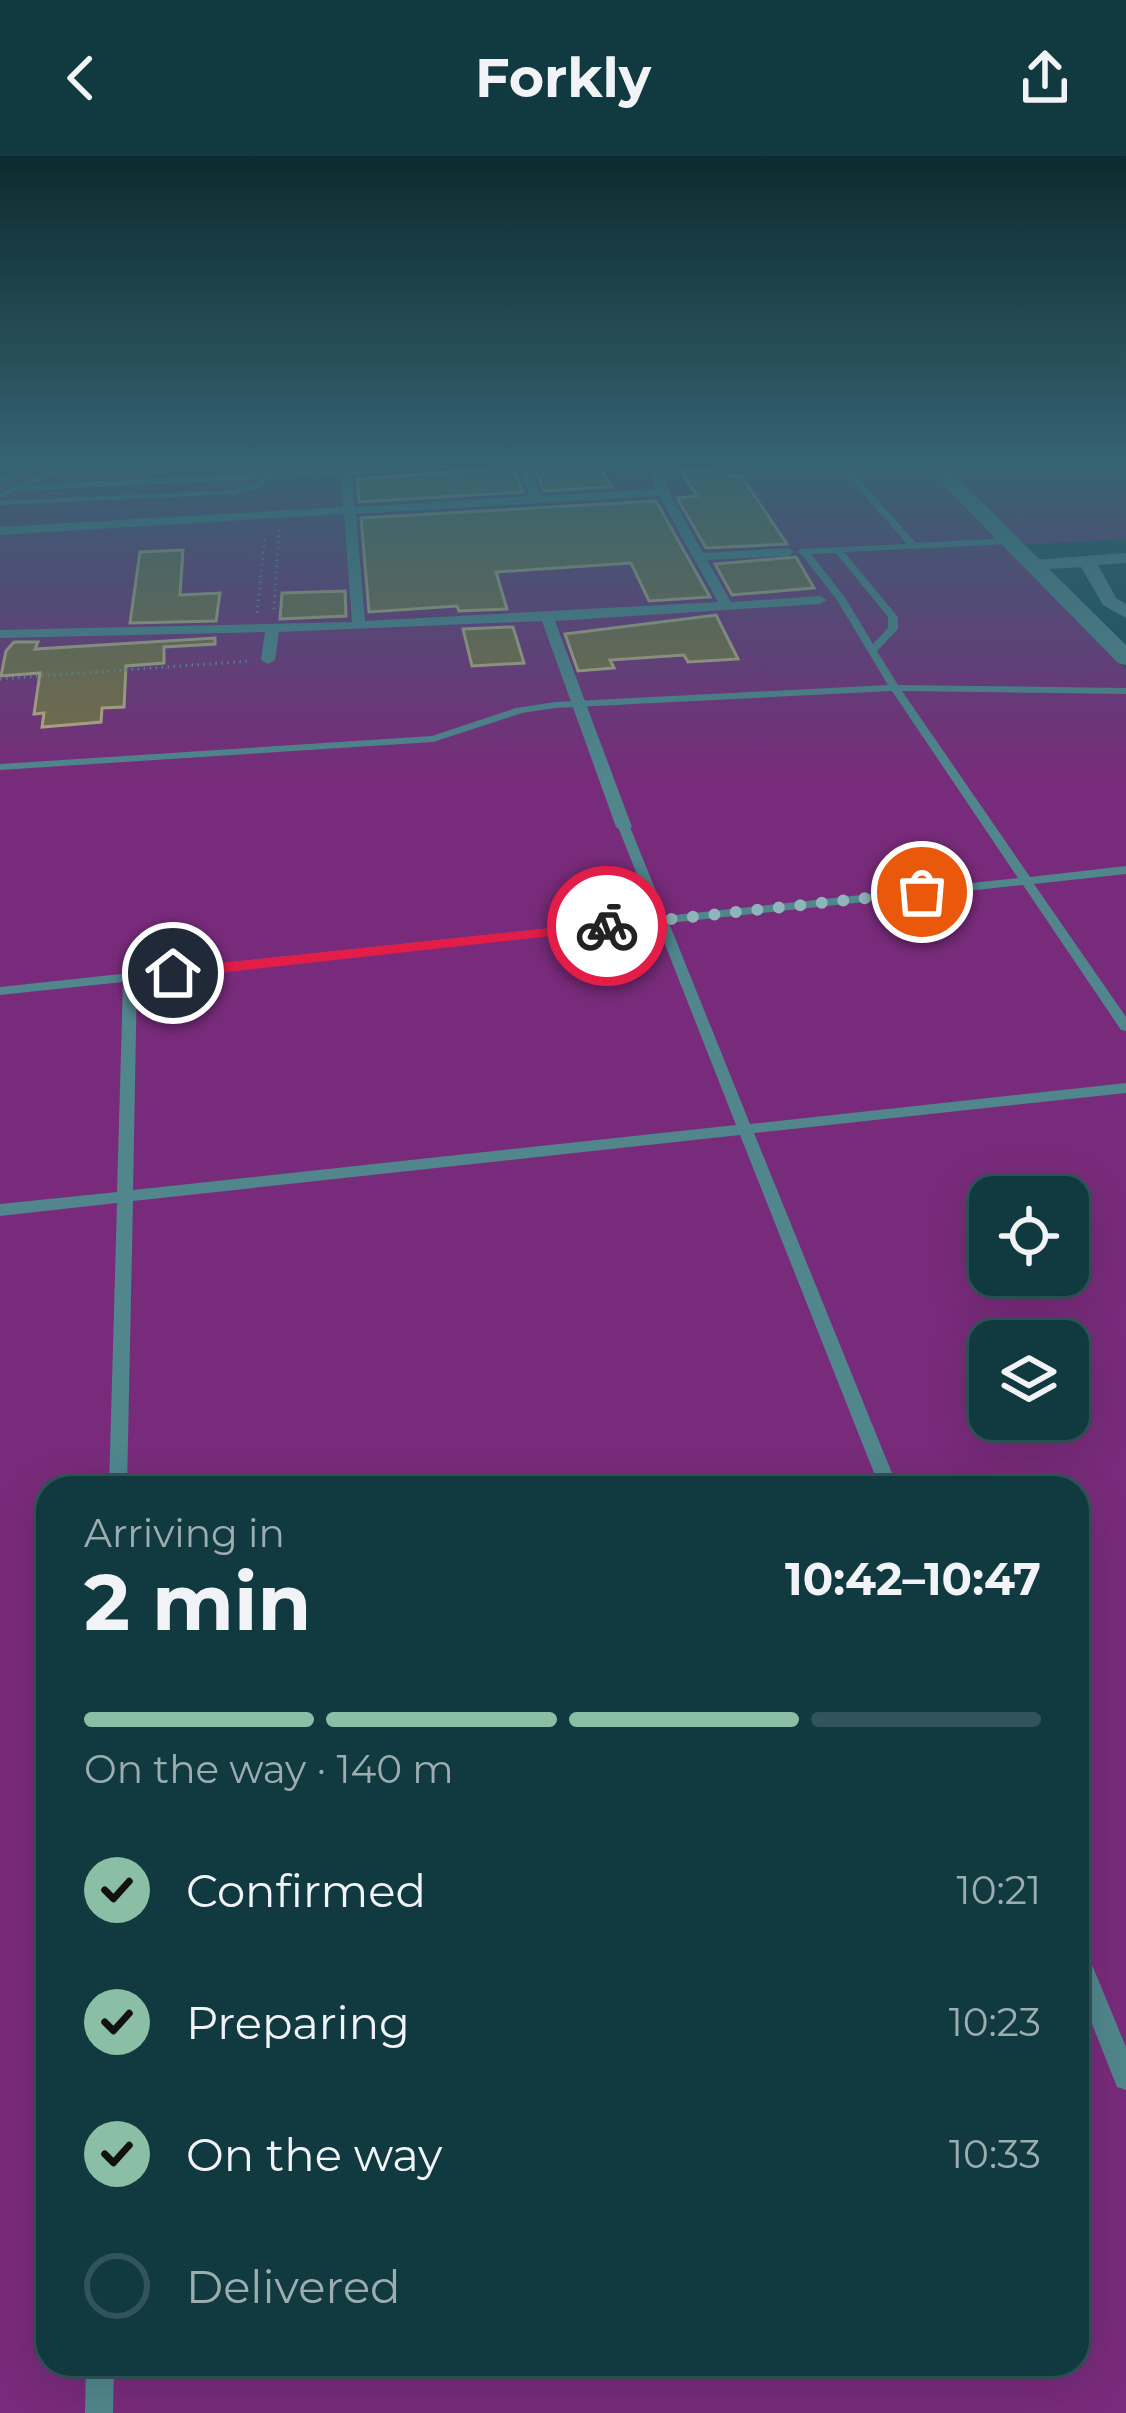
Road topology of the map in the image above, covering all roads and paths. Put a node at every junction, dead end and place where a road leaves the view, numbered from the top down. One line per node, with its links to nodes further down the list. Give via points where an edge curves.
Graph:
1 (269, 570): 16 (path)
2 (269, 570): 16 (path)
3 (354, 570): 15 (street)
4 (706, 570): 12 (street)
5 (820, 570): 10 (lane)
6 (856, 570): 9 (lane)
7 (1038, 570): 19 (street)
8 (1092, 570): 13 (street, via 1109,601)
9 (879, 597): 10 (lane); 18 (lane, via 894,624)
10 (842, 599): 11 (lane); 18 (lane)
11 (820, 600): 12 (street)
12 (727, 607): 14 (street)
13 (1126, 612)
14 (547, 617): 15 (street); 24 (street)
15 (359, 626): 16 (street)
16 (264, 627): 17 (street); 20 (street); 21 (path, via 255,660)
17 (0, 634)
18 (872, 651): 22 (lane)
19 (1126, 658)
20 (268, 660)
21 (0, 679)
22 (896, 688): 23 (lane); 24 (lane); 28 (lane)
23 (1126, 691)
24 (577, 704): 25 (lane, via 520,710 410,741); 26 (street)
25 (0, 767)
26 (624, 826): 29 (lane)
27 (1126, 870): 28 (lane)
28 (1025, 881): 29 (lane); 32 (lane)
29 (660, 921): 30 (lane); 34 (lane)
30 (130, 978): 31 (lane); 35 (lane)
31 (0, 991)
32 (1126, 1027)
33 (1126, 1088): 34 (lane)
34 (746, 1132): 35 (lane); 38 (lane)
35 (124, 1197): 36 (lane); 37 (lane)
36 (0, 1210)
37 (118, 1476)
38 (884, 1476)
39 (1089, 1986): 40 (lane)
40 (1126, 2078)
41 (100, 2376): 42 (lane)
42 (99, 2413)

